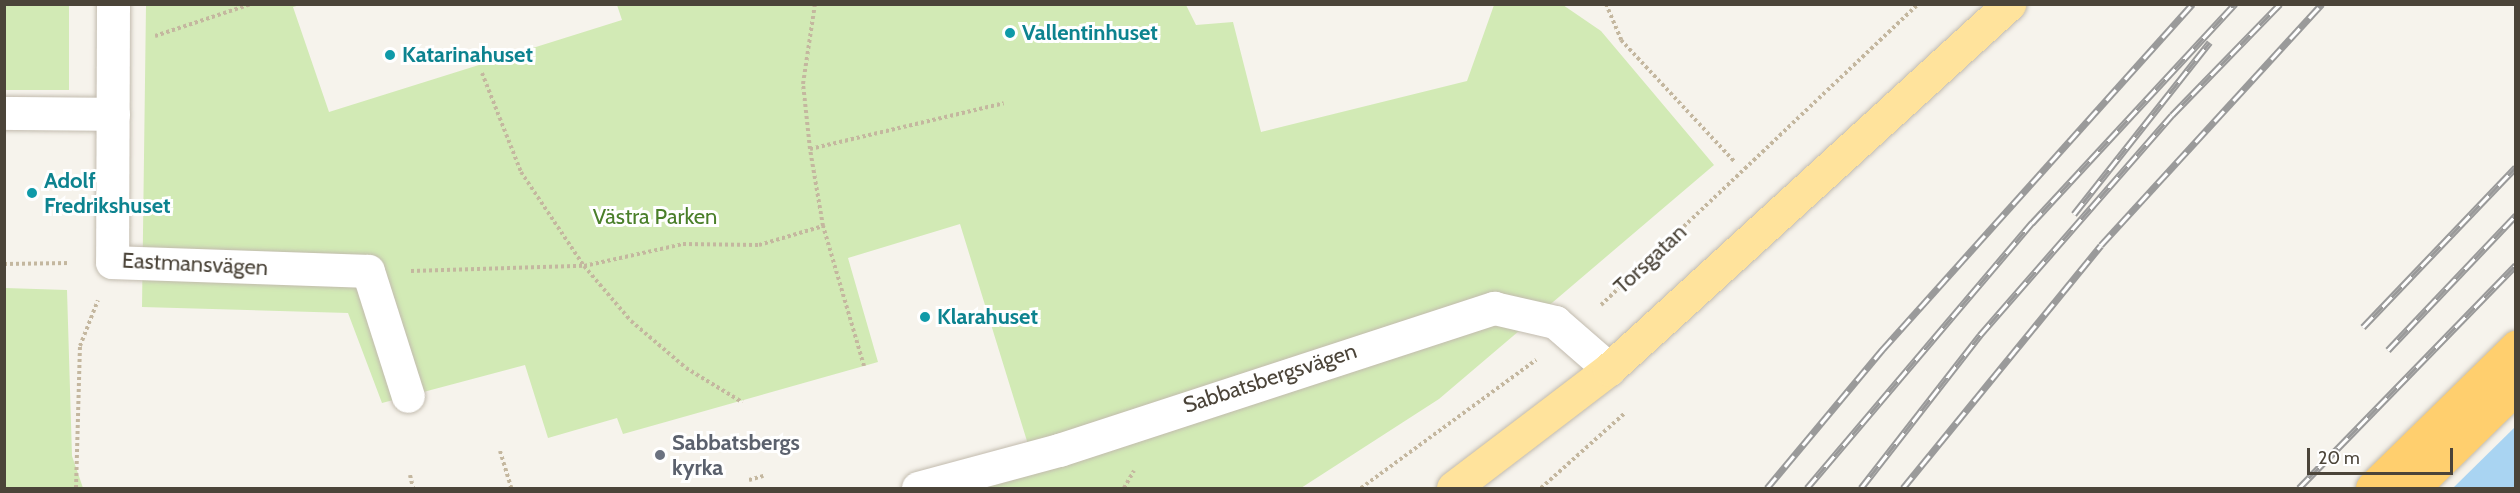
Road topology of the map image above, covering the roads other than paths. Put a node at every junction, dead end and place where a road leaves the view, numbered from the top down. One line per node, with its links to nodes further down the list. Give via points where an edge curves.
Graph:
1 (113, 4): 4 (street, Eastmansvägen)
2 (2009, 4): 6 (main road)
3 (4, 114): 4 (street)
4 (113, 114): 8 (street, Eastmansvägen, via 112,262 368,272)
5 (2516, 346): 11 (highway)
6 (1609, 369): 9 (street, Sabbatsbergsvägen, via 1571,334 1535,314 1494,308 1059,450); 10 (main road)
7 (2516, 387): 12 (highway)
8 (408, 396)
9 (918, 488)
10 (1454, 489)
11 (2372, 489)
12 (2412, 489)

